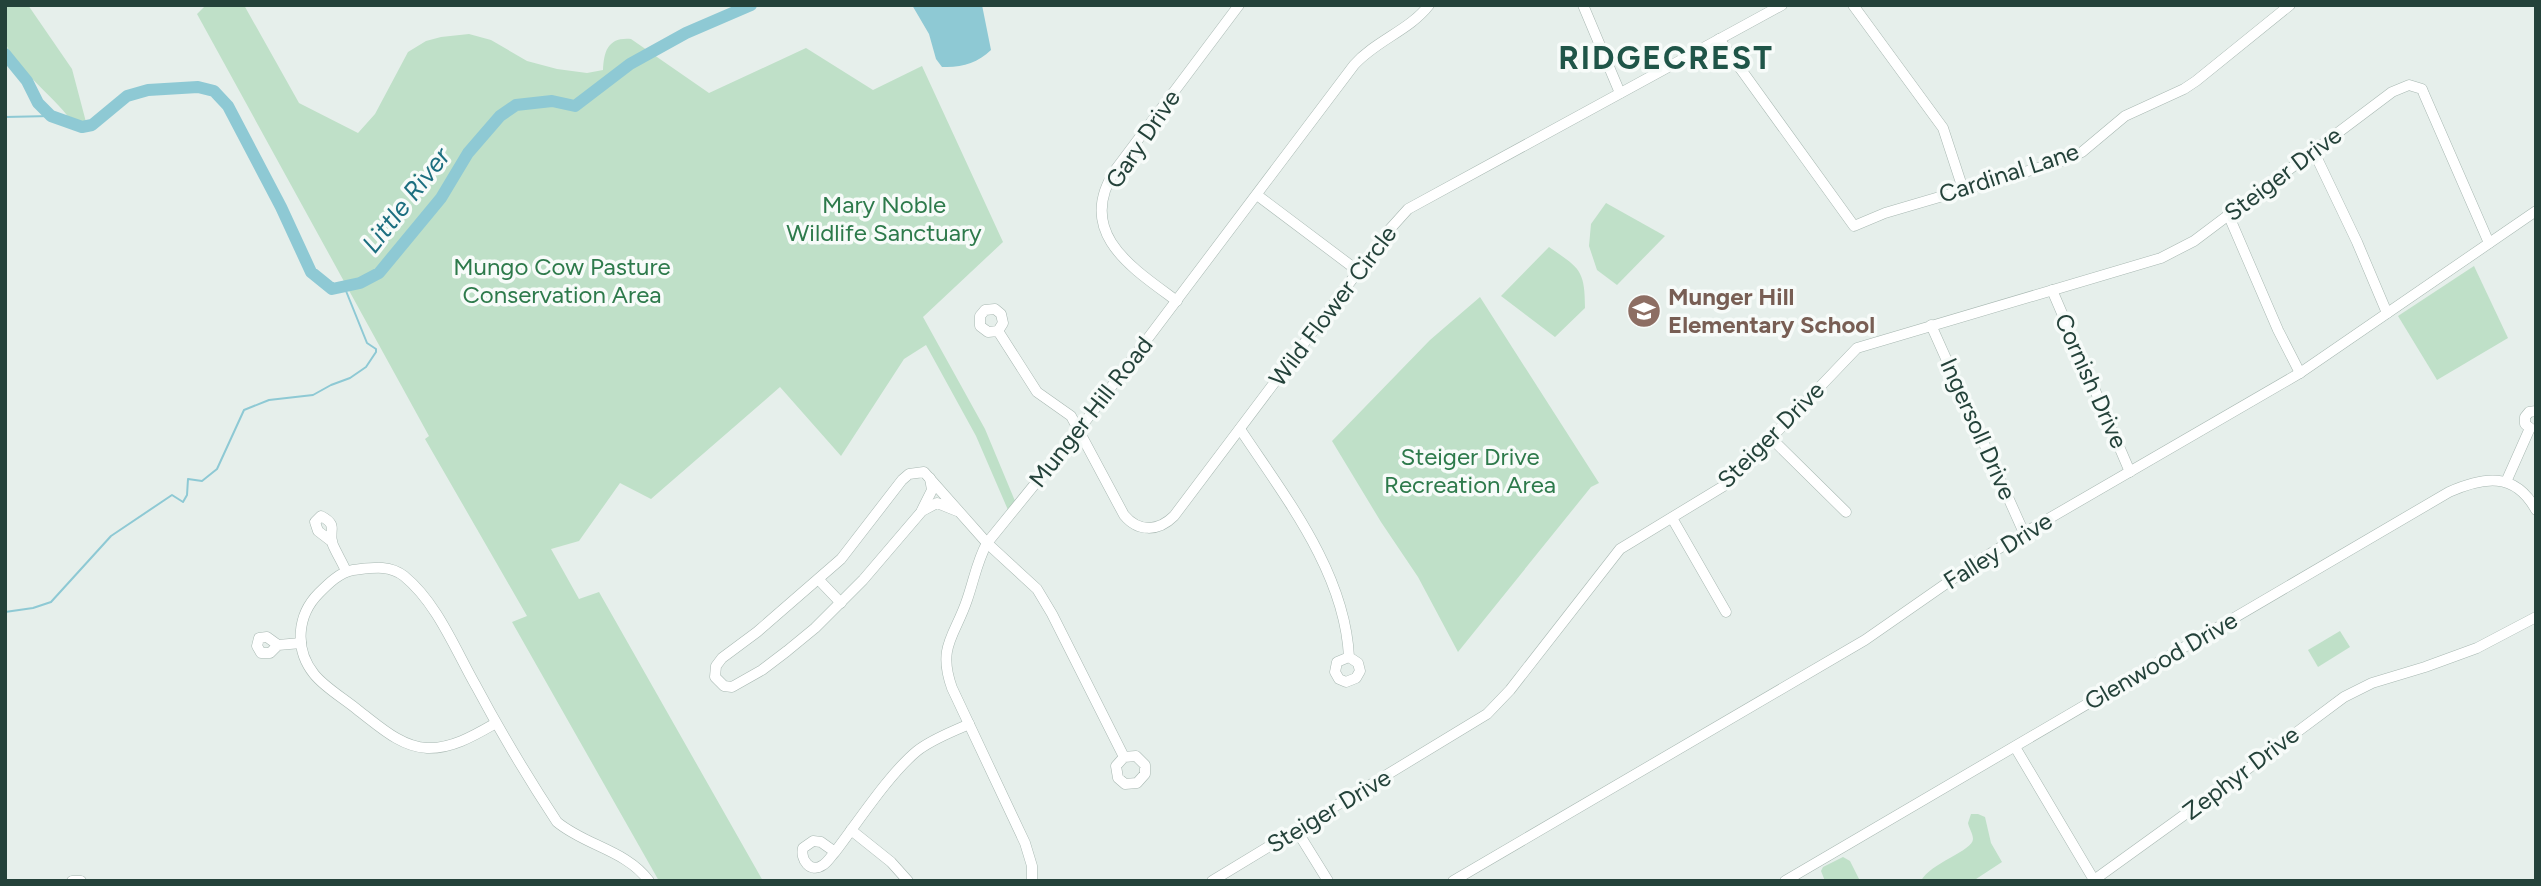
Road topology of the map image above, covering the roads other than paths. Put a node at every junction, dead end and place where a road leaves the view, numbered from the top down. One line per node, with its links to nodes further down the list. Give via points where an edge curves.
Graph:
1 (1239, 5): 17 (street, Gary Drive, via 1116,169 1104,194 1104,224 1115,251)
2 (1429, 5): 11 (street, Munger Hill Road, via 1361,58)
3 (1583, 5): 8 (street)
4 (1782, 5): 7 (street, Wild Flower Circle)
5 (1853, 5): 10 (street, via 1943,128)
6 (2290, 5): 10 (street, Cardinal Lane, via 2190,85 2125,116 2082,152)
7 (1719, 39): 8 (street, Wild Flower Circle); 10 (street, Cardinal Lane, via 1854,226)
8 (1620, 93): 15 (street, Wild Flower Circle, via 1408,209)
9 (2314, 152): 13 (street, Steiger Drive); 14 (street, Steiger Drive, via 2392,92 2409,85 2422,89); 18 (street)
10 (1963, 189)
11 (1257, 195): 15 (street); 17 (street, Munger Hill Road)
12 (2536, 211): 14 (street, Falley Drive)
13 (2228, 214): 16 (street, Steiger Drive, via 2194,241 2161,258); 21 (street)
14 (2489, 243): 18 (street, Falley Drive)
15 (1358, 271): 24 (street, Wild Flower Circle)
16 (2052, 290): 19 (street, Steiger Drive); 27 (street, Cornish Drive)
17 (1177, 301): 25 (street, Munger Hill Road)
18 (2388, 313): 21 (street, Falley Drive)
19 (1931, 325): 26 (street, Steiger Drive, via 1857,348); 35 (street, Ingersoll Drive)
20 (998, 331): 25 (street, Wild Flower Circle, via 1033,386 1068,412)
21 (2300, 373): 27 (street, Falley Drive)
22 (2536, 411): 23 (street, via 2525,417 2525,424)
23 (2533, 428): 29 (street)
24 (1240, 429): 25 (street, Wild Flower Circle, via 1174,516 1152,529 1133,524 1124,515); 45 (street, via 1325,569 1340,605)
25 (1078, 431): 37 (street, Munger Hill Road)
26 (1771, 438): 33 (street); 34 (street, Steiger Drive, via 1727,484)
27 (2130, 472): 35 (street, Falley Drive)
28 (930, 477): 30 (street, via 932,490); 32 (street); 39 (street, via 917,472 902,480 841,559)
29 (2506, 482): 31 (street, via 2524,493); 48 (street, Glenwood Drive, via 2471,482 2449,492)
30 (922, 510): 32 (street, via 937,503); 40 (street)
31 (2536, 510)
32 (957, 511): 37 (street)
33 (1846, 512)
34 (1672, 518): 41 (street); 51 (street, Steiger Drive, via 1620,549 1487,714)
35 (2024, 533): 60 (street, Falley Drive, via 1865,640)
36 (331, 541): 38 (street)
37 (987, 543): 47 (street, Munger Hill Road, via 947,649 949,679); 49 (street, via 1045,600)
38 (346, 571): 43 (street, via 311,601 302,619); 46 (street, via 390,568 414,584 435,612)
39 (818, 580): 40 (street); 40 (street, via 722,658 715,677 724,686 743,682)
40 (841, 603)
41 (1726, 612)
42 (2536, 617): 48 (street, Zephyr Drive, via 2477,648 2344,697 2094,880)
43 (301, 643): 44 (street); 46 (street, via 315,676 407,745 446,746)
44 (278, 645)
45 (1349, 657)
46 (496, 723): 55 (street, via 557,822 623,857)
47 (969, 724): 50 (street, via 918,750); 57 (street, Munger Hill Road, via 1025,843)
48 (2015, 747): 61 (street, Glenwood Drive)
49 (1124, 757)
50 (851, 830): 52 (street); 56 (street)
51 (1297, 831): 58 (street, Steiger Drive); 59 (street)
52 (835, 852)
53 (72, 881): 54 (street)
54 (80, 881)
55 (649, 881)
56 (908, 881)
57 (1032, 881)
58 (1212, 881)
59 (1328, 881)
60 (1453, 881)
61 (1785, 881)

